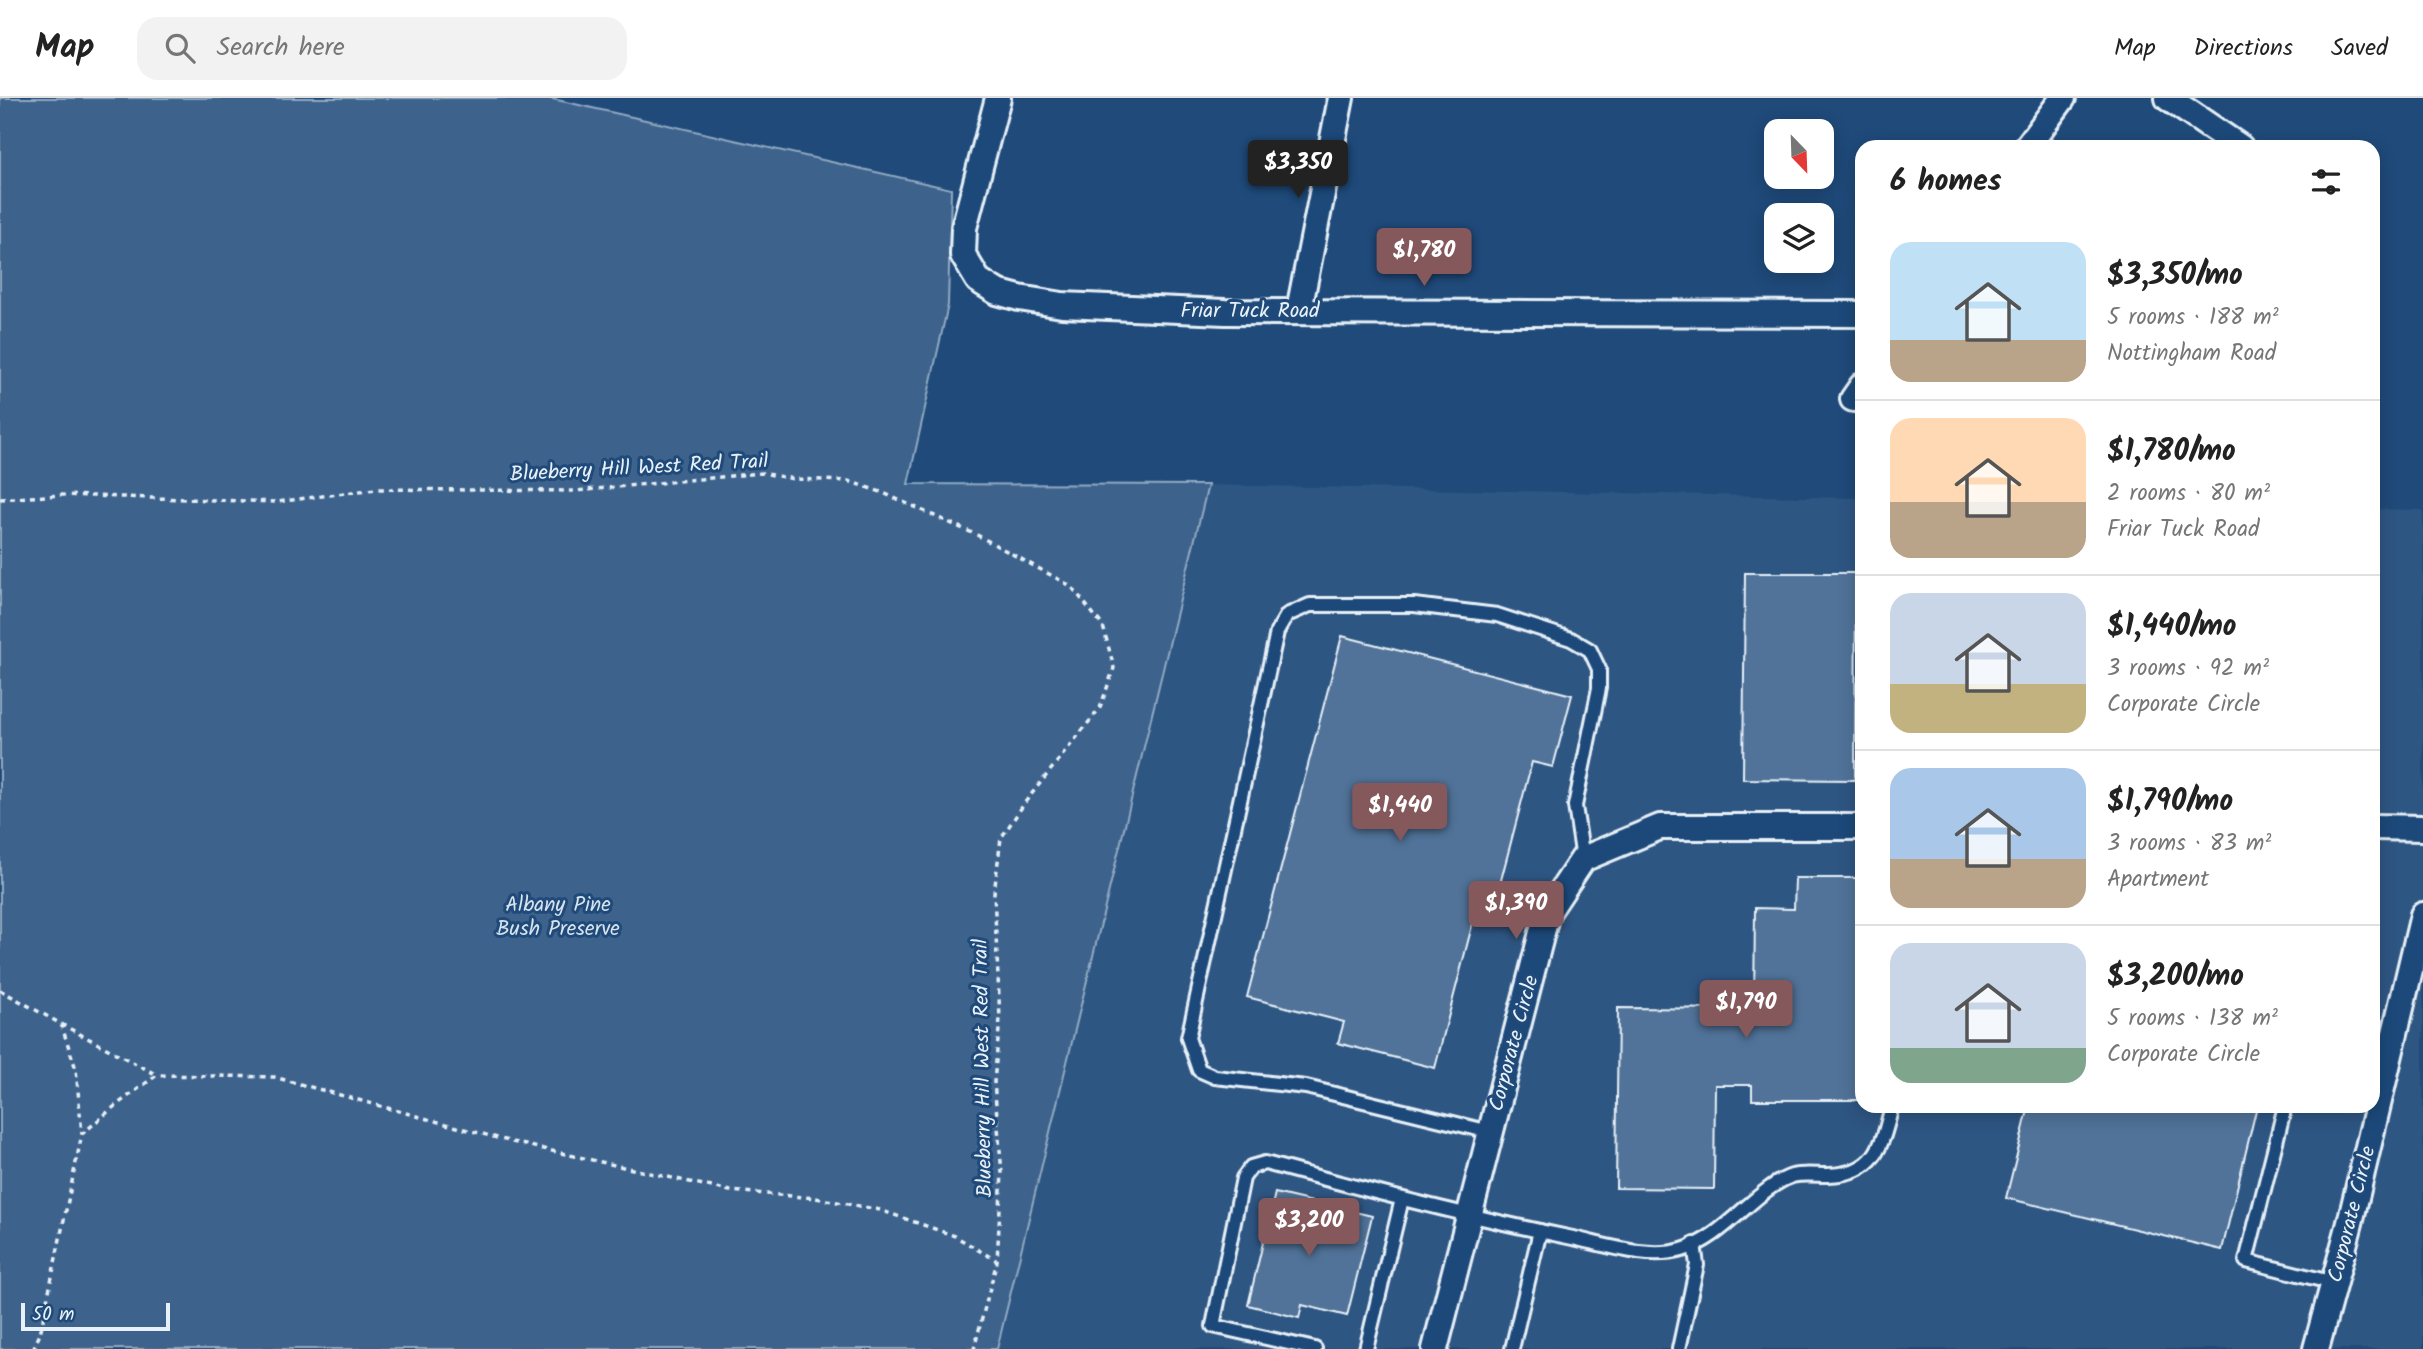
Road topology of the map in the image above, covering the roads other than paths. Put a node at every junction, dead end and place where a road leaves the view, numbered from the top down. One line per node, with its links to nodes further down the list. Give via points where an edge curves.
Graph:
1 (998, 98): 7 (street, Friar Tuck Road, via 964,228 964,255 978,280 997,292 1062,305 1225,312)
2 (1341, 98): 7 (street)
3 (2063, 98): 5 (street)
4 (2168, 98): 6 (street)
5 (2032, 140)
6 (2230, 140)
7 (1299, 310): 8 (street, Friar Tuck Road)
8 (1855, 314)
9 (1855, 827): 12 (street, via 1660,827)
10 (2380, 827): 11 (street)
11 (2423, 828)
12 (1583, 859): 19 (street, Corporate Circle, via 1547,914); 19 (lane, via 1575,806 1599,688 1599,669 1590,650 1571,639 1497,615 1415,605 1310,605 1287,615 1277,632 1188,1038 1192,1054 1199,1070 1215,1077 1306,1087)
13 (2423, 915): 14 (street, Corporate Circle)
14 (2414, 991): 15 (street, Corporate Circle)
15 (2380, 1073)
16 (1890, 1113): 23 (lane, via 1881,1149 1870,1162 1846,1174 1792,1176)
17 (2283, 1113): 24 (lane, via 2246,1261)
18 (2370, 1113): 24 (street, Corporate Circle)
19 (1490, 1132): 21 (street, Corporate Circle)
20 (1402, 1199): 21 (lane); 25 (lane, via 1265,1163 1251,1167 1242,1178 1213,1326); 26 (lane)
21 (1468, 1217): 22 (lane); 27 (street, Corporate Circle)
22 (1539, 1231): 23 (lane, via 1649,1253 1683,1250); 28 (lane)
23 (1694, 1244): 29 (lane, via 1698,1265)
24 (2334, 1283): 30 (street, Corporate Circle)
25 (1315, 1349)
26 (1366, 1349)
27 (1435, 1349)
28 (1512, 1349)
29 (1679, 1349)
30 (2316, 1349)

